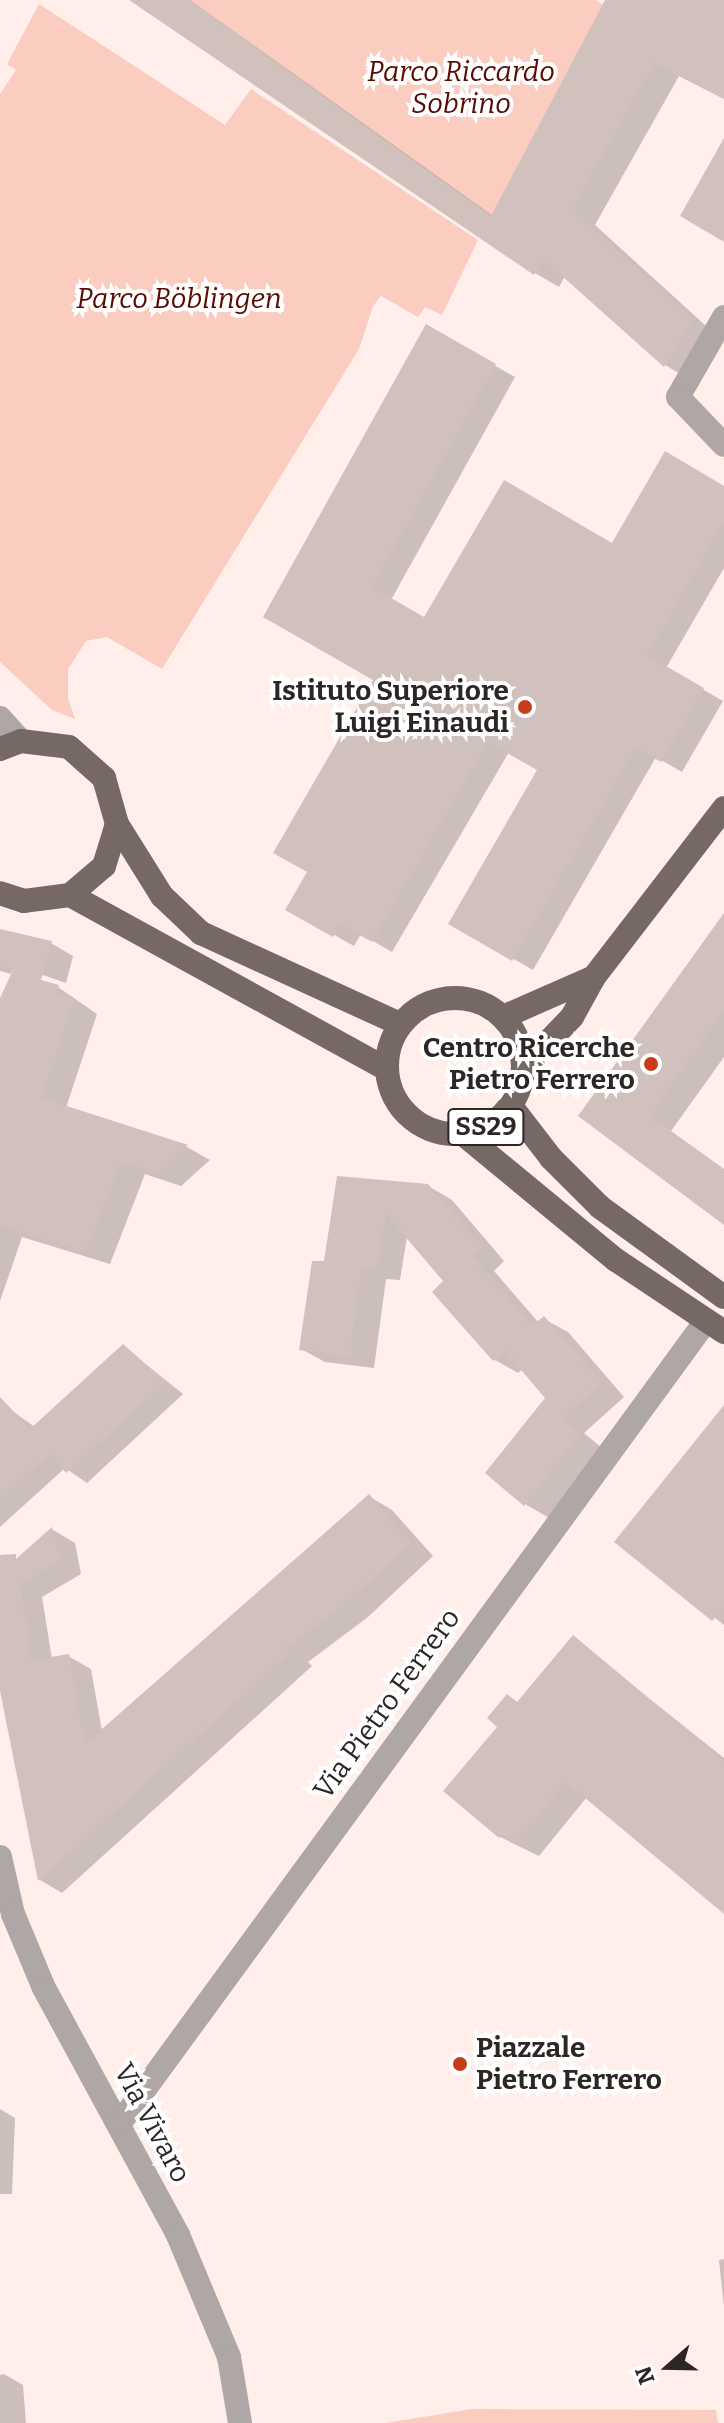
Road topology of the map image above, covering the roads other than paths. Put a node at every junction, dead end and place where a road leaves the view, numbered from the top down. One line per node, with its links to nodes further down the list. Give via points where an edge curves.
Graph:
1 (724, 317): 2 (street, via 678,397)
2 (724, 445)
3 (0, 718): 4 (street)
4 (11, 745): 6 (main road, via 69,747 89,760 114,800)
5 (724, 808): 9 (main road, SS29)
6 (117, 824): 8 (main road, via 104,866); 11 (main road, via 162,896 201,933)
7 (0, 893): 8 (main road, via 24,901)
8 (70, 895): 13 (main road)
9 (594, 977): 10 (main road, SS29); 12 (main road, SS29, via 572,1017)
10 (503, 1017): 11 (main road, via 486,1005 444,998 424,1004); 12 (main road, SS29, via 514,1032)
11 (400, 1024): 13 (main road)
12 (524, 1067): 14 (main road, SS29)
13 (386, 1069): 15 (main road, SS29, via 403,1111 441,1134)
14 (511, 1106): 15 (main road, SS29, via 481,1130); 16 (main road, via 551,1158 600,1207)
15 (463, 1134): 17 (main road, via 616,1260)
16 (724, 1297)
17 (715, 1326): 19 (street, Via Pietro Ferrero)
18 (0, 1857): 19 (street, Via Vivaro, via 13,1914 44,1988)
19 (120, 2123): 20 (street, Via Vivaro, via 178,2235 229,2357)
20 (240, 2423)

